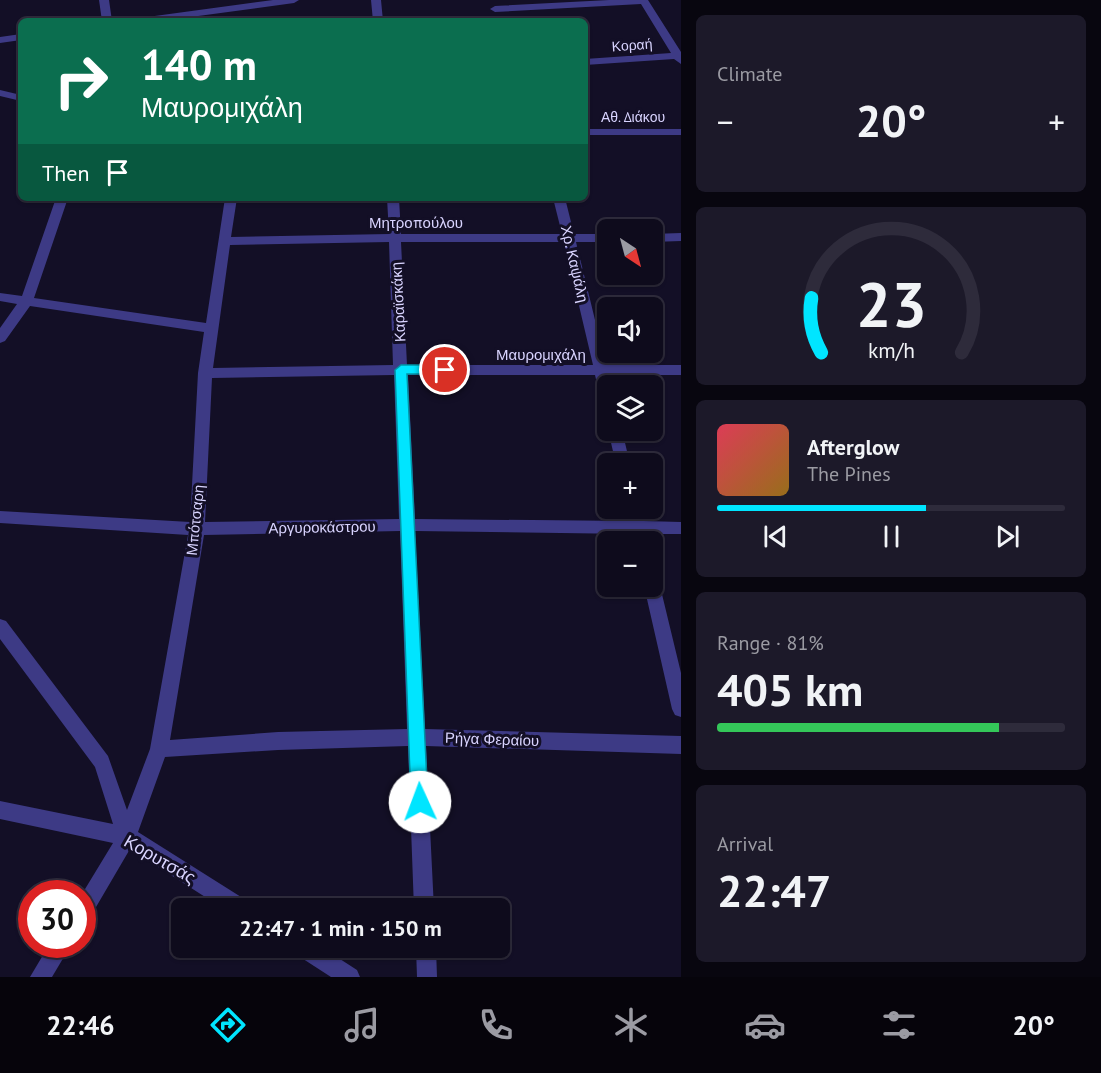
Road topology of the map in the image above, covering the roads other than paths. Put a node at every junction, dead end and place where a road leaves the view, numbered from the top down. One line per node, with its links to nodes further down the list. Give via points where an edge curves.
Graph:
1 (104, 0): 7 (street)
2 (294, 0): 6 (street)
3 (376, 0): 9 (street)
4 (643, 0): 5 (street); 12 (street)
5 (493, 5)
6 (252, 7): 8 (street)
7 (107, 18)
8 (164, 18)
9 (378, 18)
10 (18, 37): 11 (street)
11 (0, 40)
12 (680, 57): 13 (street, Κοραή)
13 (588, 62)
14 (0, 93): 15 (street)
15 (18, 97)
16 (588, 132): 17 (street, Αθ. Διάκου)
17 (681, 132)
18 (61, 201): 29 (street)
19 (231, 201): 27 (street, Μπότσαρη)
20 (393, 201): 23 (street, Καραϊσκάκη)
21 (560, 201): 26 (street, Χρ. Καψάλη)
22 (681, 237): 25 (street)
23 (395, 238): 26 (street, Μητροπούλου); 27 (street, Μητροπούλου); 32 (street, Καραϊσκάκη)
24 (597, 238): 26 (street, Μητροπούλου)
25 (663, 238)
26 (569, 239): 33 (street, Χρ. Καψάλη)
27 (224, 241): 30 (street, Μπότσαρη)
28 (0, 297): 29 (street)
29 (27, 300): 30 (street); 31 (street)
30 (212, 329): 35 (street, Μπότσαρη)
31 (0, 338)
32 (401, 370): 33 (street, Μαυρομιχάλη); 35 (street, Μαυρομιχάλη); 38 (street, Καραϊσκάκη)
33 (600, 370): 34 (street, Μαυρομιχάλη); 36 (street, Χρ. Καψάλη)
34 (681, 370)
35 (205, 373): 40 (street, Μπότσαρη)
36 (601, 375)
37 (0, 517): 40 (street, Αργυροκάστρου)
38 (408, 525): 40 (street, Αργυροκάστρου); 42 (street, Αργυροκάστρου); 46 (street, Καραϊσκάκη)
39 (681, 528): 41 (street, Αργυροκάστρου)
40 (197, 529): 48 (street, Μπότσαρη)
41 (663, 531)
42 (597, 533)
43 (655, 597): 45 (street)
44 (0, 626): 50 (street, via 102,762)
45 (681, 709)
46 (417, 737): 47 (street, Ρήγα Φεραίου); 48 (street, Ρήγα Φεραίου); 53 (street, Καραϊσκάκη)
47 (681, 745)
48 (159, 748): 50 (street, Μπότσαρη)
49 (0, 810): 50 (street, Κορυτσάς)
50 (127, 836): 51 (street, Μπότσαρη); 52 (street, Κορυτσάς)
51 (96, 890)
52 (225, 898)
53 (424, 898)
54 (52, 958): 57 (street)
55 (320, 958): 58 (street)
56 (427, 958): 59 (street)
57 (40, 977)
58 (350, 977)
59 (428, 977)

